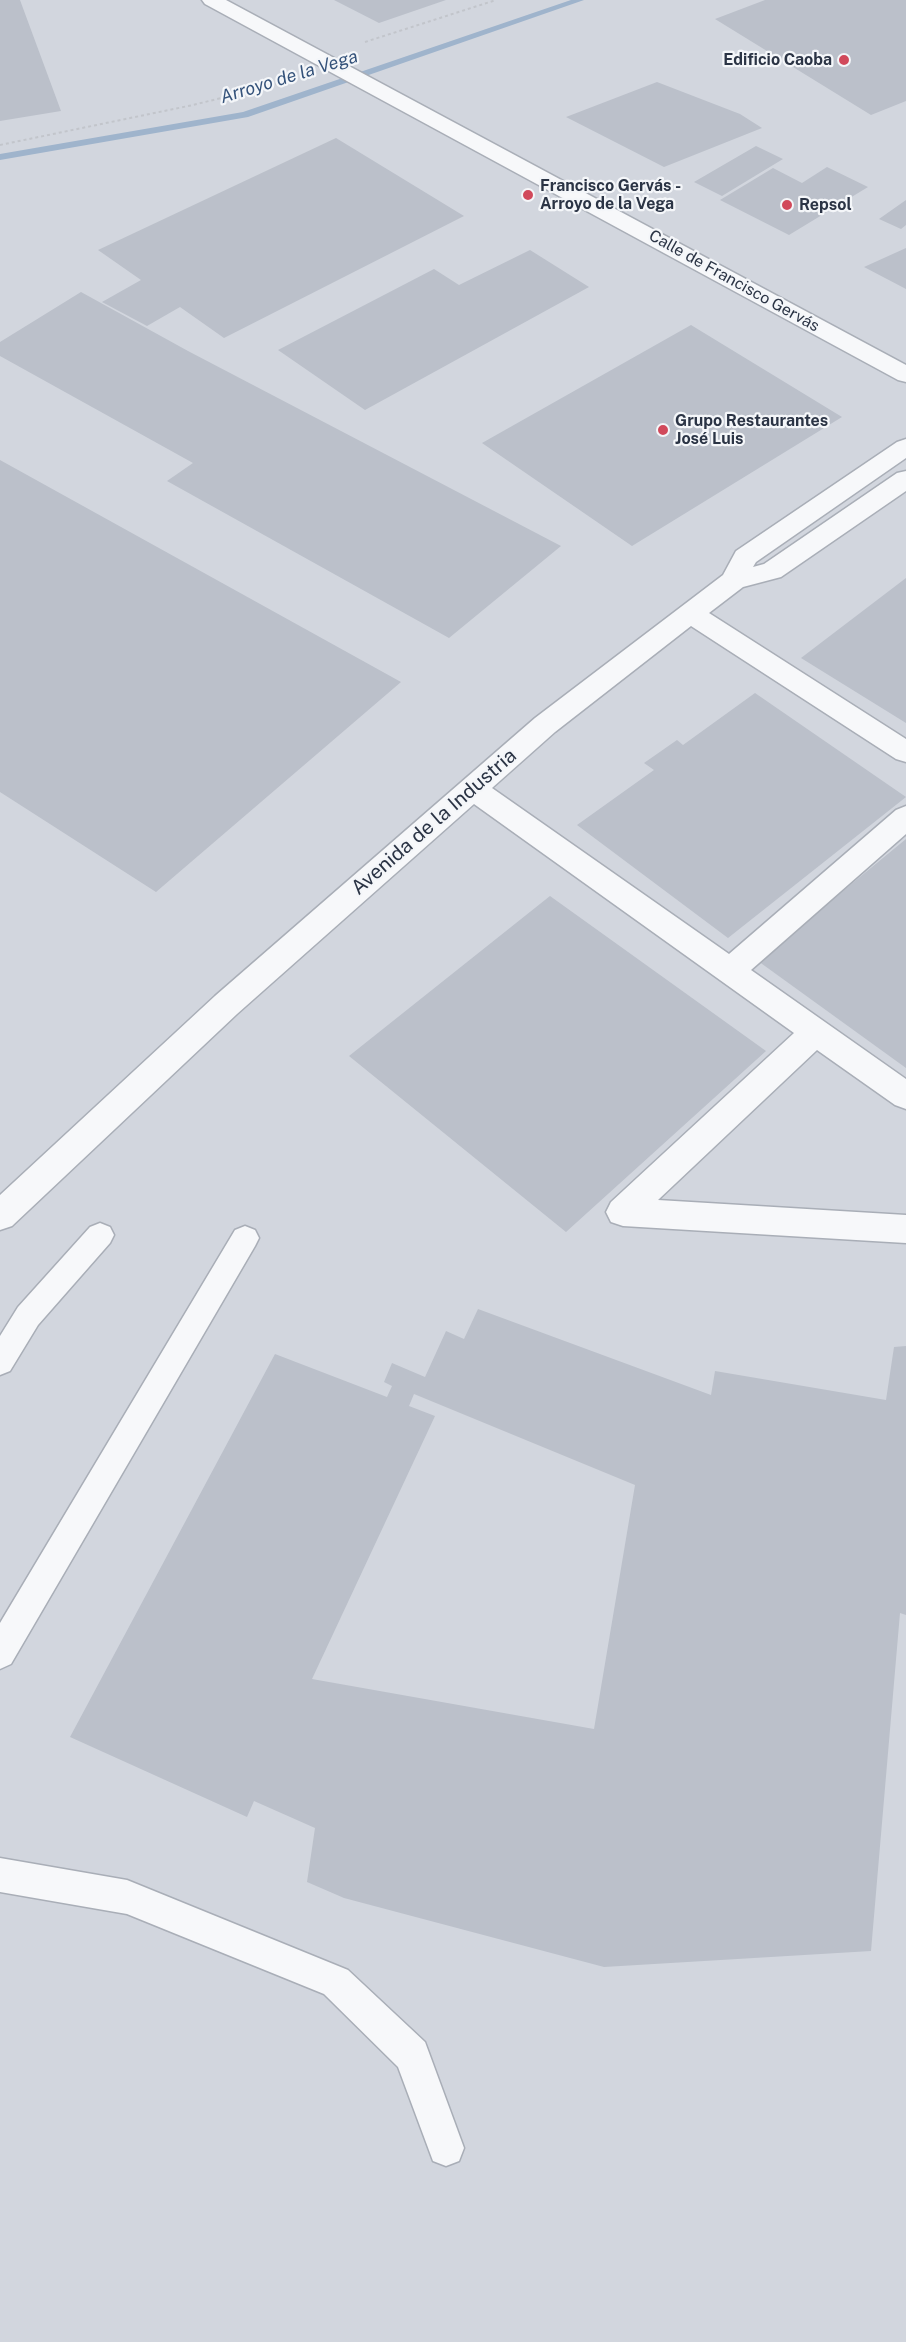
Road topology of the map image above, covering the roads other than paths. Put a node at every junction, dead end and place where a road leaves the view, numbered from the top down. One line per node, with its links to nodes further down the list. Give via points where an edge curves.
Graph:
1 (212, 0): 2 (street, Calle de Francisco Gervás)
2 (906, 375)
3 (906, 447): 5 (street, via 745,556)
4 (906, 479): 5 (street, Avenida de la Industria, via 772,571)
5 (734, 580): 6 (street, Avenida de la Industria)
6 (690, 613): 7 (street); 8 (street, Avenida de la Industria, via 545,725)
7 (906, 752)
8 (473, 789): 10 (street); 13 (street, Avenida de la Industria, via 226,1005)
9 (906, 817): 10 (street)
10 (729, 971): 11 (street)
11 (816, 1032): 12 (street); 14 (street, via 623,1212)
12 (906, 1096)
13 (0, 1216)
14 (906, 1229)
15 (100, 1235): 17 (lane, via 28,1316)
16 (245, 1239): 18 (lane)
17 (0, 1362)
18 (0, 1653)
19 (0, 1875): 20 (lane, via 127,1897 336,1982 411,2055)
20 (446, 2148)

